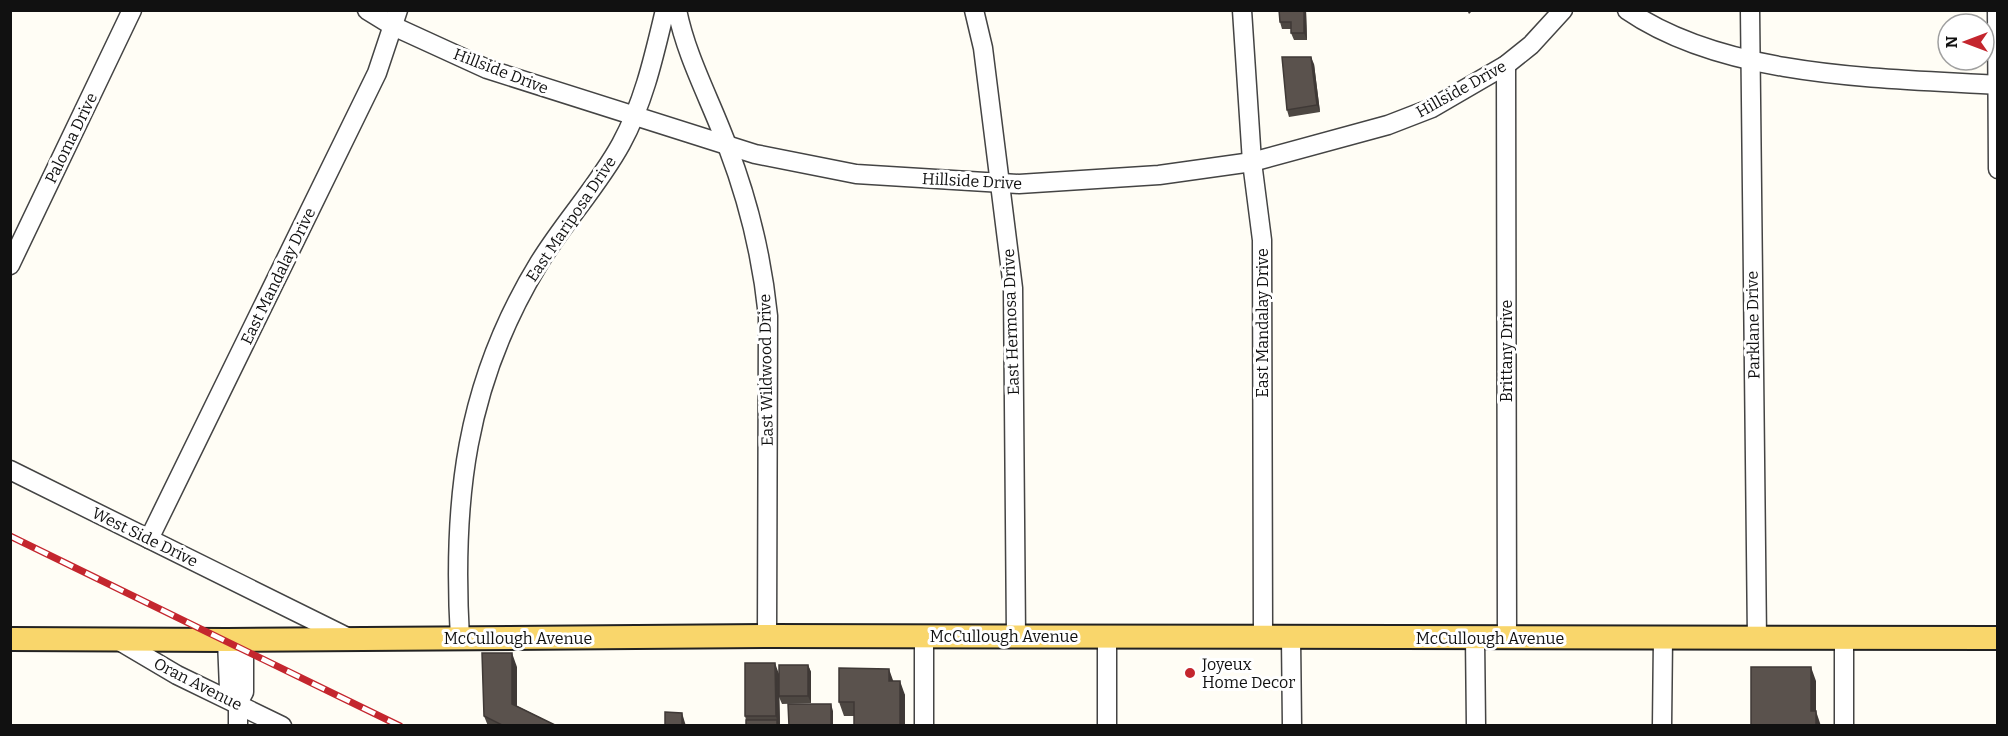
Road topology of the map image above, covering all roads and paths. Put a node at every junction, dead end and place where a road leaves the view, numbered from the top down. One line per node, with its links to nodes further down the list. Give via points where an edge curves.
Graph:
1 (132, 10): 20 (street, Paloma Drive)
2 (367, 10): 11 (street, Hillside Drive)
3 (665, 10): 15 (street, via 649,77)
4 (677, 10): 16 (street, East Wildwood Drive, via 689,55)
5 (975, 10): 19 (street, East Hermosa Drive)
6 (1242, 10): 17 (street, East Mandalay Drive)
7 (1563, 10): 13 (street, Hillside Drive)
8 (1627, 10): 12 (street, via 1680,40)
9 (1750, 10): 12 (street, Parklane Drive)
10 (1997, 10): 14 (street)
11 (395, 18): 15 (street, Hillside Drive, via 488,69); 22 (street, East Mandalay Drive, via 377,73)
12 (1751, 59): 14 (street, via 1825,74); 37 (street, Parklane Drive)
13 (1506, 65): 17 (street, Hillside Drive, via 1432,108 1388,125); 31 (street, Brittany Drive)
14 (1997, 85): 18 (street)
15 (634, 116): 16 (street, Hillside Drive); 36 (street, East Mariposa Drive, via 603,173 538,265 505,327 480,393 459,500 456,568)
16 (727, 146): 19 (street, Hillside Drive, via 856,174); 23 (street, East Wildwood Drive, via 752,218 768,316)
17 (1252, 162): 19 (street, Hillside Drive, via 1159,176); 27 (street, East Mandalay Drive, via 1262,240)
18 (1998, 169)
19 (1001, 184): 25 (street, East Hermosa Drive, via 1013,288)
20 (10, 265)
21 (10, 470): 22 (street, West Side Drive)
22 (149, 539): 28 (street, West Side Drive)
23 (767, 636): 24 (main road, McCullough Avenue); 36 (main road, McCullough Avenue)
24 (924, 636): 25 (main road, McCullough Avenue); 43 (street)
25 (1016, 636): 26 (main road, McCullough Avenue)
26 (1107, 637): 27 (main road, McCullough Avenue); 44 (street)
27 (1263, 637): 29 (main road, McCullough Avenue)
28 (349, 638): 36 (main road, McCullough Avenue); 39 (main road, McCullough Avenue)
29 (1291, 638): 30 (main road, McCullough Avenue); 45 (street)
30 (1475, 638): 31 (main road, McCullough Avenue); 46 (street)
31 (1507, 638): 32 (main road, McCullough Avenue)
32 (1663, 638): 37 (main road, McCullough Avenue); 47 (street)
33 (1998, 638): 38 (main road, McCullough Avenue)
34 (10, 639): 35 (main road, McCullough Avenue)
35 (116, 639): 39 (main road, McCullough Avenue); 40 (street, Oran Avenue, via 177,675)
36 (460, 639)
37 (1756, 639): 38 (main road, McCullough Avenue)
38 (1844, 639): 48 (street)
39 (236, 640): 40 (street, via 244,692)
40 (238, 703): 41 (street); 42 (street, Oran Avenue)
41 (238, 726)
42 (282, 726)
43 (924, 726)
44 (1107, 726)
45 (1292, 726)
46 (1476, 726)
47 (1662, 726)
48 (1844, 726)

